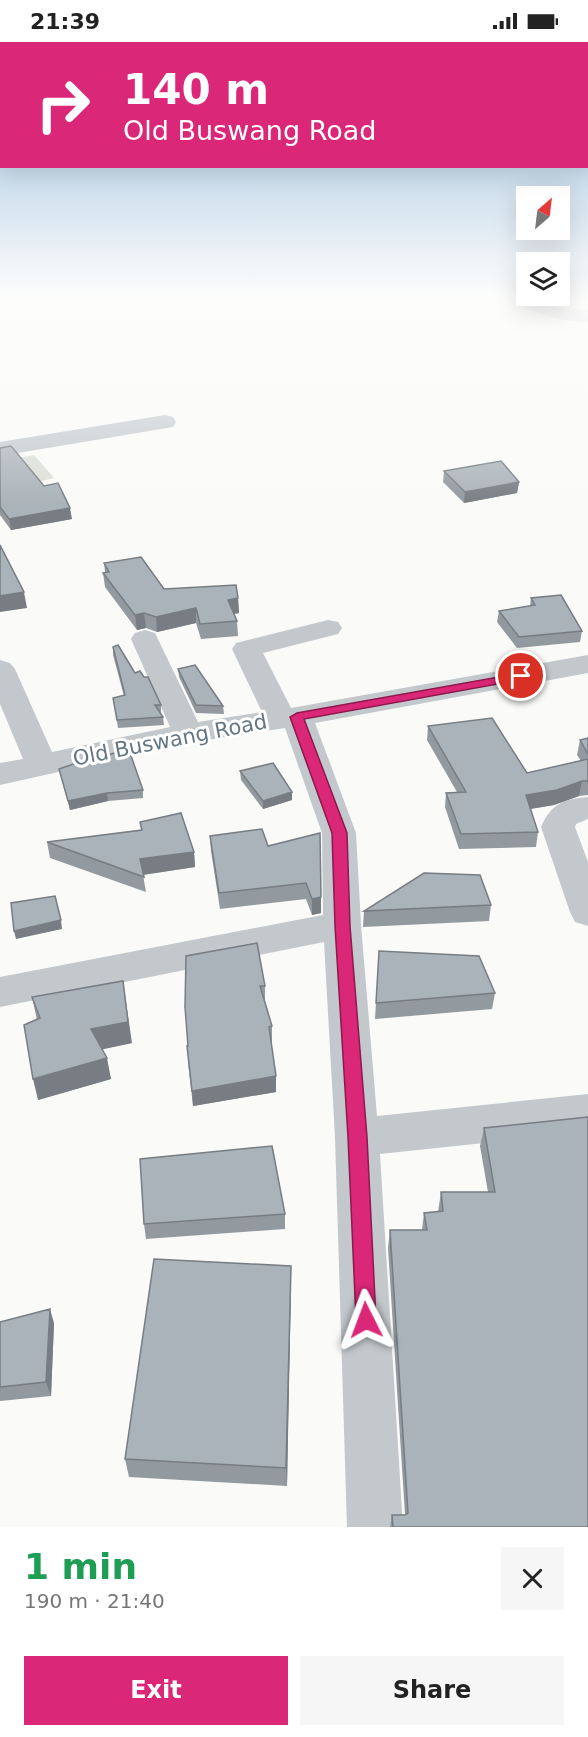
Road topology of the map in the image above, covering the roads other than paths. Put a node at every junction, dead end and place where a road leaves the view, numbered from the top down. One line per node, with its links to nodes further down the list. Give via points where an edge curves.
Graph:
1 (165, 422): 2 (street)
2 (0, 449)
3 (328, 628): 7 (street, via 246,649)
4 (145, 639): 8 (street)
5 (588, 664): 7 (street, Old Buswang Road)
6 (0, 669): 9 (street)
7 (289, 718): 8 (street, Old Buswang Road); 13 (street, via 339,833)
8 (188, 733): 9 (street, Old Buswang Road)
9 (42, 766): 10 (street, Old Buswang Road)
10 (0, 774)
11 (588, 808): 12 (street, via 562,817 558,827)
12 (588, 912)
13 (342, 926): 14 (street); 16 (street)
14 (0, 992)
15 (588, 1113): 16 (street)
16 (357, 1137): 17 (street)
17 (375, 1527)

